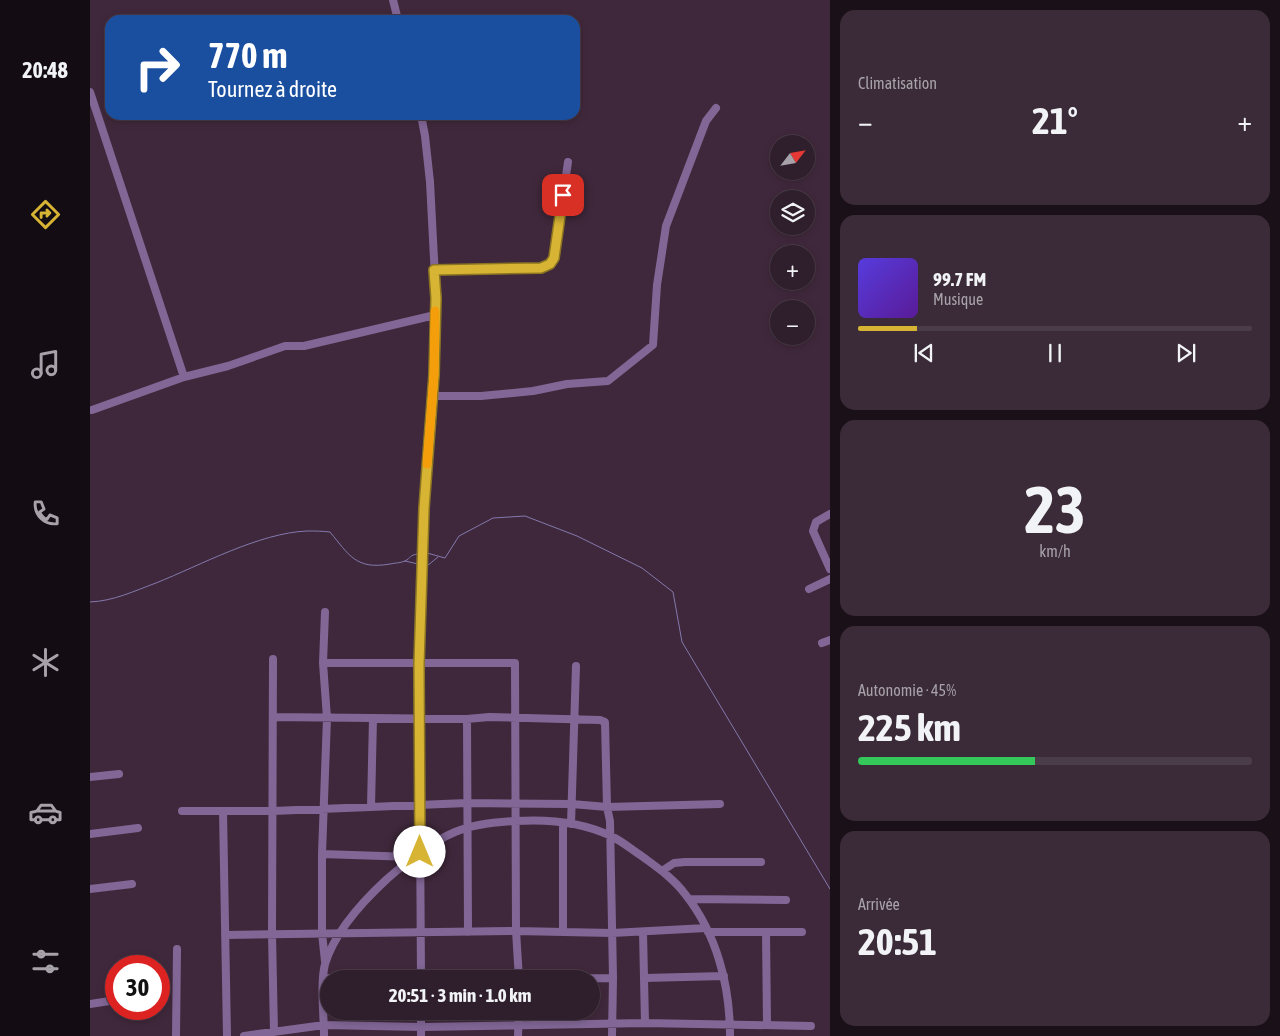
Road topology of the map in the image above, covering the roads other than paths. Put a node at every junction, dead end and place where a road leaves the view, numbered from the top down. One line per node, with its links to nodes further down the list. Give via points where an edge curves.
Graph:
1 (394, 0): 2 (street)
2 (397, 15)
3 (90, 92): 9 (street)
4 (716, 108): 10 (street, via 706,121 666,226 657,285 653,345 608,381 481,396)
5 (422, 120): 7 (street, via 430,182)
6 (568, 162): 7 (street, via 554,258 550,264 541,268)
7 (434, 270): 8 (street)
8 (435, 315): 9 (street, via 304,346 285,346); 10 (street)
9 (184, 377): 11 (street)
10 (432, 396): 19 (street, via 424,508)
11 (92, 410)
12 (830, 514): 13 (street, via 816,522 814,531)
13 (830, 570)
14 (830, 579): 15 (street)
15 (809, 589)
16 (324, 612): 18 (street)
17 (273, 659): 21 (street)
18 (323, 663): 19 (street); 23 (street)
19 (419, 664): 22 (street); 25 (street, via 515,663)
20 (576, 666): 27 (street)
21 (273, 716): 23 (street); 40 (street)
22 (418, 717): 24 (street); 26 (street); 34 (street)
23 (327, 718): 24 (street); 36 (street)
24 (373, 718): 37 (street)
25 (515, 718): 26 (street); 27 (street); 30 (street)
26 (466, 719): 31 (street)
27 (574, 720): 32 (street); 35 (street, via 604,722)
28 (119, 774): 29 (street)
29 (90, 777)
30 (516, 803): 31 (street); 32 (street); 41 (street)
31 (467, 804): 34 (street); 44 (street)
32 (572, 804): 35 (street); 42 (street)
33 (720, 804): 35 (street)
34 (420, 806): 37 (street); 47 (street)
35 (607, 807): 46 (street)
36 (323, 808): 37 (street); 40 (street); 48 (street)
37 (372, 808)
38 (182, 811): 39 (street)
39 (223, 811): 40 (street); 68 (street)
40 (273, 811): 67 (street)
41 (517, 821): 42 (street); 44 (street); 57 (street)
42 (567, 824): 46 (street); 58 (street)
43 (138, 828): 45 (street)
44 (467, 828): 47 (street); 60 (street)
45 (90, 834)
46 (610, 836): 51 (street); 66 (street)
47 (420, 852): 49 (street); 65 (street)
48 (322, 854): 49 (street); 64 (street)
49 (412, 857): 59 (street, via 368,897)
50 (761, 862): 51 (street, via 674,863)
51 (662, 871): 54 (street)
52 (132, 884): 53 (street)
53 (90, 889)
54 (689, 900): 55 (street); 56 (street)
55 (786, 900)
56 (707, 930): 61 (street); 62 (street); 74 (street)
57 (516, 931): 58 (street); 60 (street); 73 (street)
58 (563, 931): 66 (street)
59 (340, 932): 64 (street); 65 (street); 70 (street)
60 (468, 932): 65 (street)
61 (643, 932): 66 (street); 77 (street)
62 (766, 932): 63 (street); 85 (street)
63 (802, 932)
64 (322, 933): 67 (street); 70 (street)
65 (421, 933): 72 (street)
66 (612, 933): 76 (street)
67 (272, 934): 68 (street); 89 (street)
68 (225, 935): 92 (street)
69 (177, 949): 91 (street)
70 (325, 966): 71 (street)
71 (325, 970)
72 (421, 970)
73 (518, 970)
74 (724, 976): 77 (street); 84 (street)
75 (600, 978): 76 (street)
76 (613, 978): 82 (street)
77 (644, 978): 83 (street)
78 (105, 1002): 79 (street)
79 (90, 1004)
80 (324, 1020): 86 (street)
81 (518, 1020): 87 (street)
82 (612, 1023): 83 (street); 87 (street); 96 (street)
83 (645, 1023): 84 (street)
84 (730, 1024): 85 (street); 97 (street)
85 (767, 1024): 88 (street)
86 (324, 1025): 89 (street); 90 (street); 94 (street)
87 (518, 1026): 90 (street); 95 (street)
88 (811, 1026)
89 (274, 1032): 93 (street)
90 (422, 1032)
91 (176, 1036)
92 (227, 1036)
93 (244, 1036)
94 (324, 1036)
95 (518, 1036)
96 (612, 1036)
97 (730, 1036)

